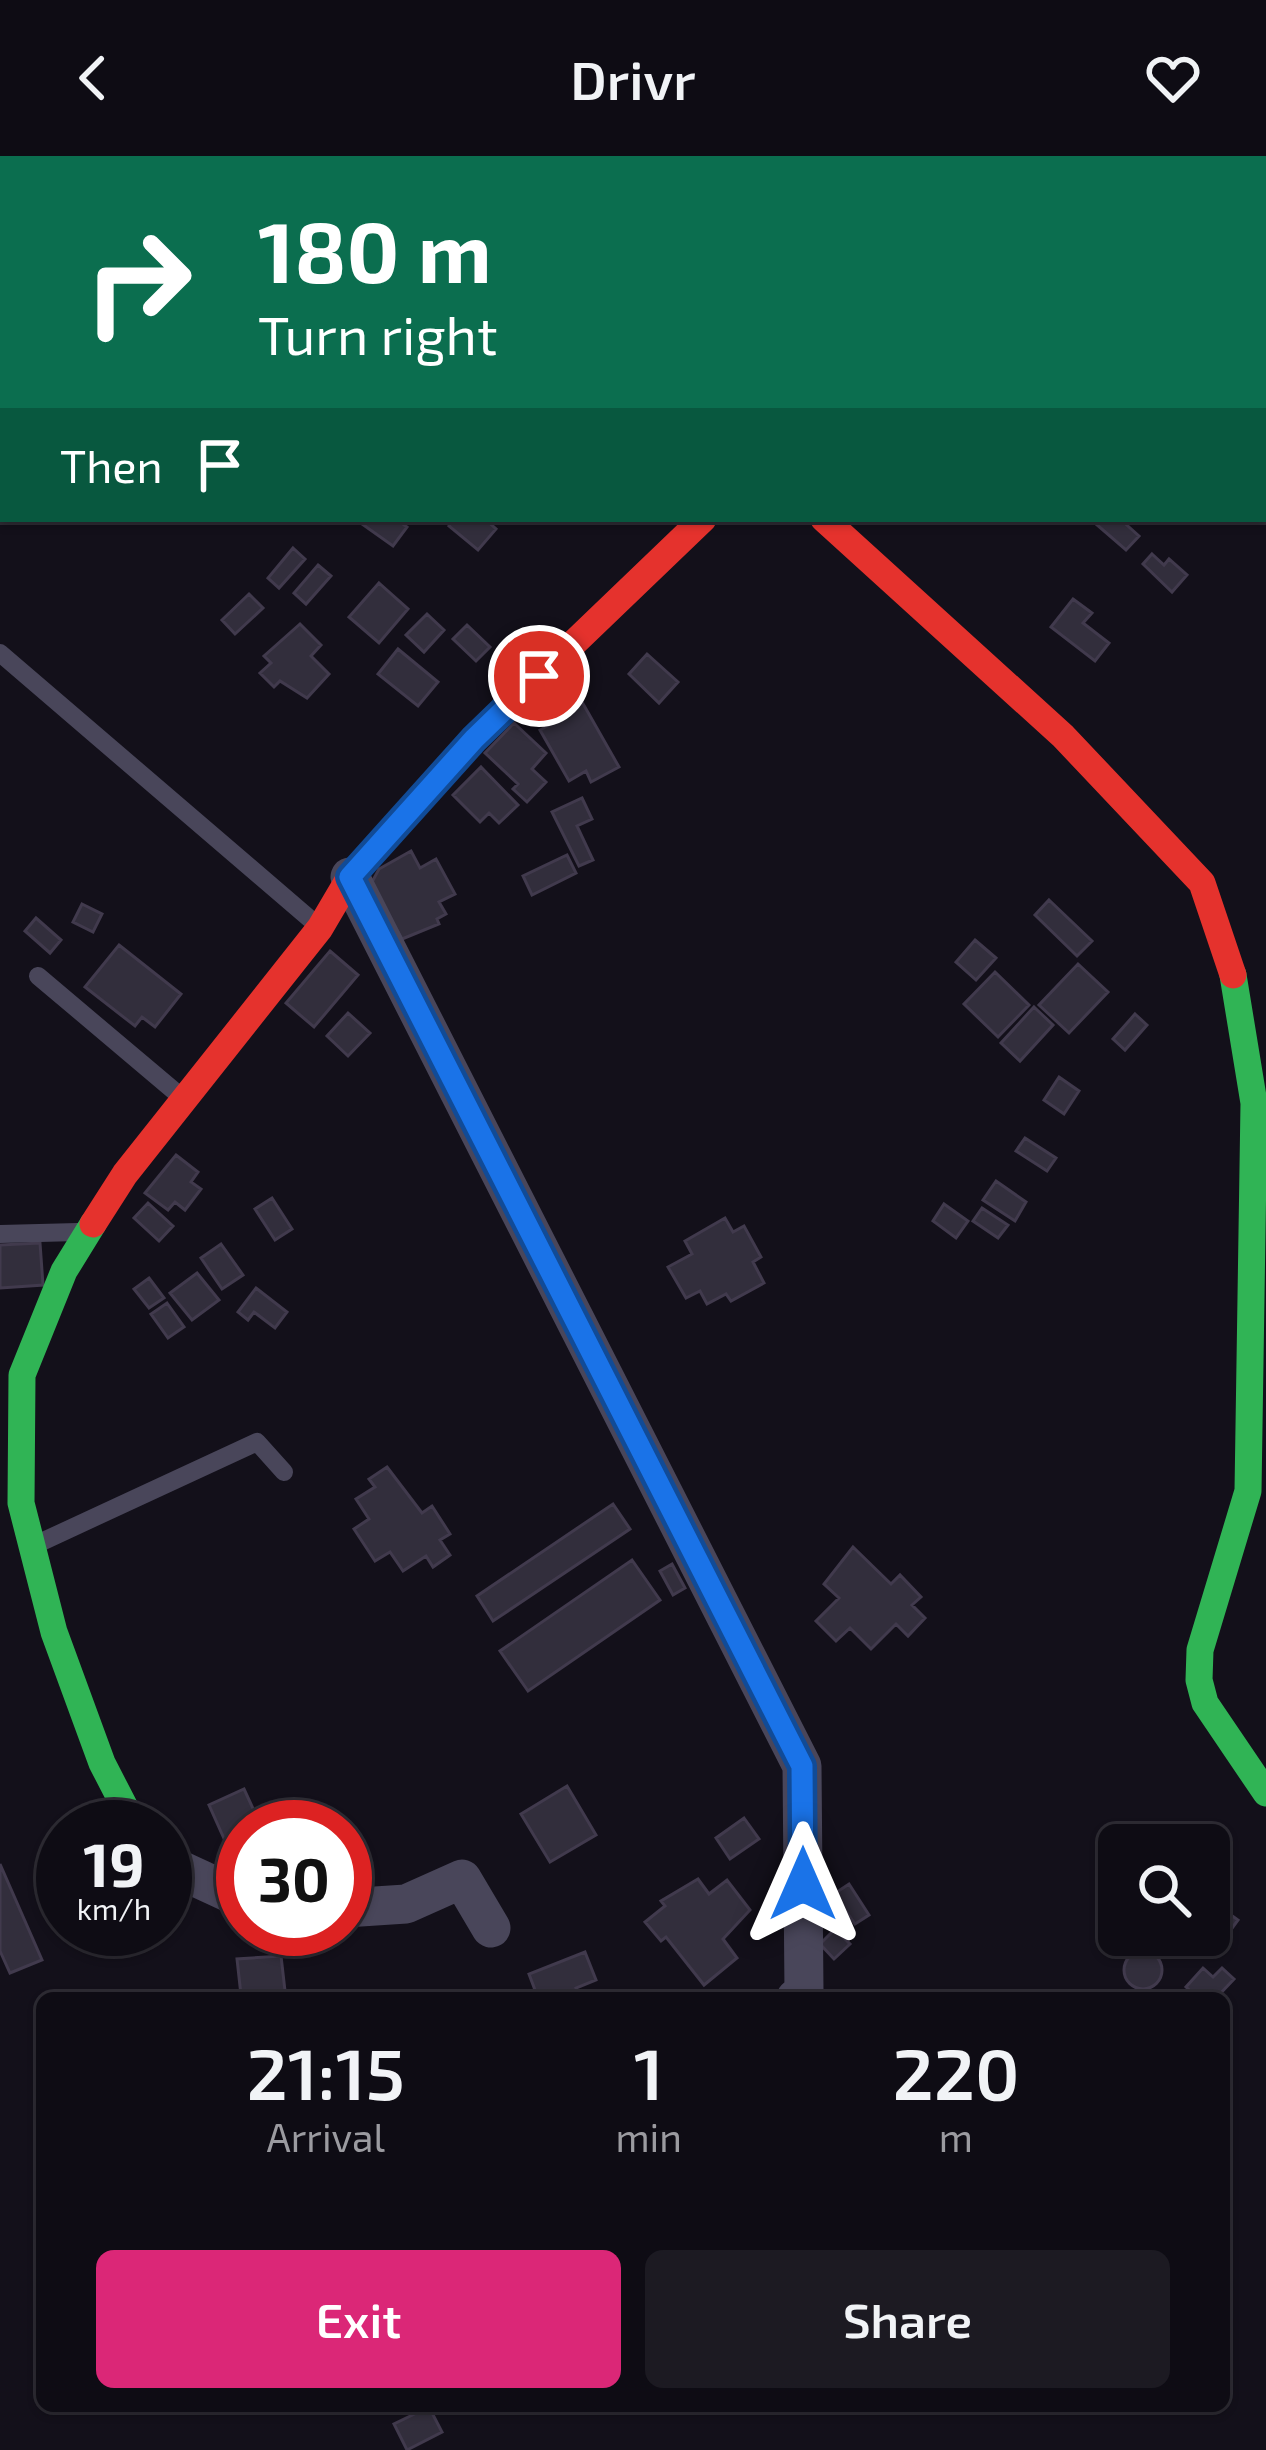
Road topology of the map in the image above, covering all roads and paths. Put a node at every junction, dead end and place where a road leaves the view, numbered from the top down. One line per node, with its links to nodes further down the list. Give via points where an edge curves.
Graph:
1 (700, 522): 4 (street, via 474,739)
2 (827, 522): 12 (street, via 1063,736 1202,883 1221,927 1244,1016 1254,1103 1248,1491 1198,1680)
3 (0, 653): 5 (lane)
4 (350, 877): 5 (street); 16 (street, via 802,1766)
5 (320, 928): 7 (street)
6 (38, 976): 7 (lane)
7 (183, 1098): 8 (street)
8 (89, 1232): 9 (lane); 11 (street, via 64,1271 22,1375 21,1503)
9 (0, 1234)
10 (284, 1472): 11 (lane, via 257,1442)
11 (32, 1546): 13 (street, via 55,1632)
12 (1266, 1793)
13 (122, 1800)
14 (372, 1906): 15 (street, via 406,1904 462,1879)
15 (491, 1928)
16 (804, 1992)

